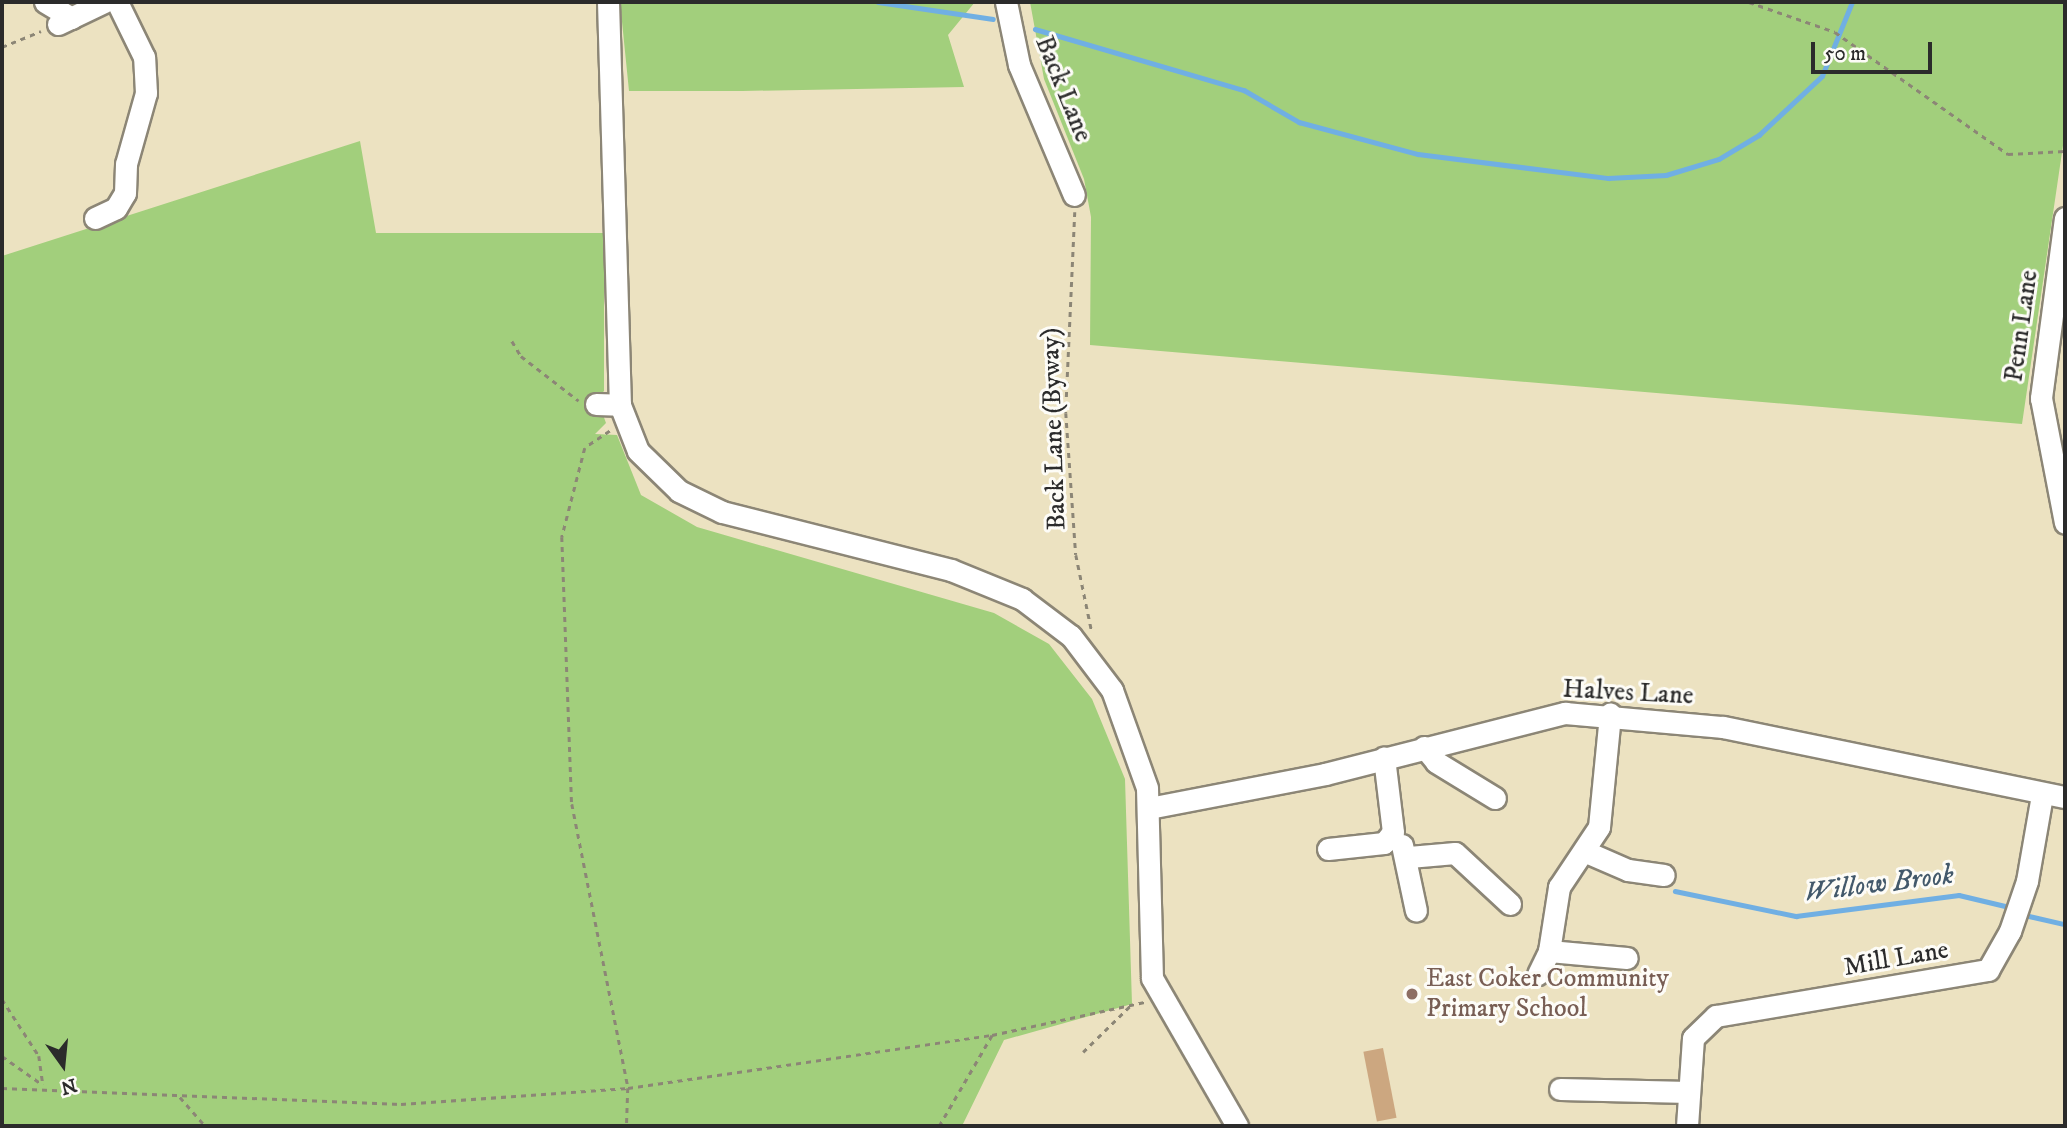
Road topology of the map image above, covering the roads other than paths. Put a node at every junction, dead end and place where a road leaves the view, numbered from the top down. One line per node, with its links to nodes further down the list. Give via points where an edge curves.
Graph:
1 (45, 2): 2 (street, via 65,21)
2 (104, 2)
3 (117, 2): 7 (street, via 144,57 146,93 126,164 125,193 116,208)
4 (608, 2): 10 (street)
5 (1006, 2): 6 (street, Back Lane, via 1019,65)
6 (1074, 195)
7 (95, 218)
8 (2065, 218): 11 (street, Penn Lane, via 2041,398)
9 (596, 404): 10 (street)
10 (622, 414): 19 (street, via 651,468 698,501 988,584 1046,615 1092,660 1128,722)
11 (2065, 523)
12 (1610, 714): 13 (street, Halves Lane, via 1517,721); 16 (street, Halves Lane, via 1723,727); 22 (street, via 1600,817)
13 (1423, 747): 14 (street, Halves Lane); 18 (street, via 1436,762)
14 (1384, 758): 19 (street, Halves Lane); 20 (street)
15 (2065, 790): 17 (street)
16 (2042, 795): 17 (street, Halves Lane); 31 (street, Mill Lane, via 2027,881 1988,970 1716,1016 1693,1038)
17 (2065, 797)
18 (1495, 798)
19 (1149, 808): 32 (street, via 1147,953 1164,999)
20 (1393, 832): 21 (street, via 1384,843); 23 (street)
21 (1328, 849)
22 (1584, 850): 24 (street, via 1633,880); 27 (street, via 1559,887)
23 (1409, 857): 25 (street, via 1455,853); 26 (street)
24 (1664, 875)
25 (1510, 904)
26 (1416, 911)
27 (1549, 951): 28 (street, via 1595,967); 29 (street)
28 (1627, 958)
29 (1538, 974)
30 (1560, 1088): 31 (street)
31 (1689, 1092): 33 (street, Mill Lane)
32 (1237, 1126)
33 (1687, 1126)

